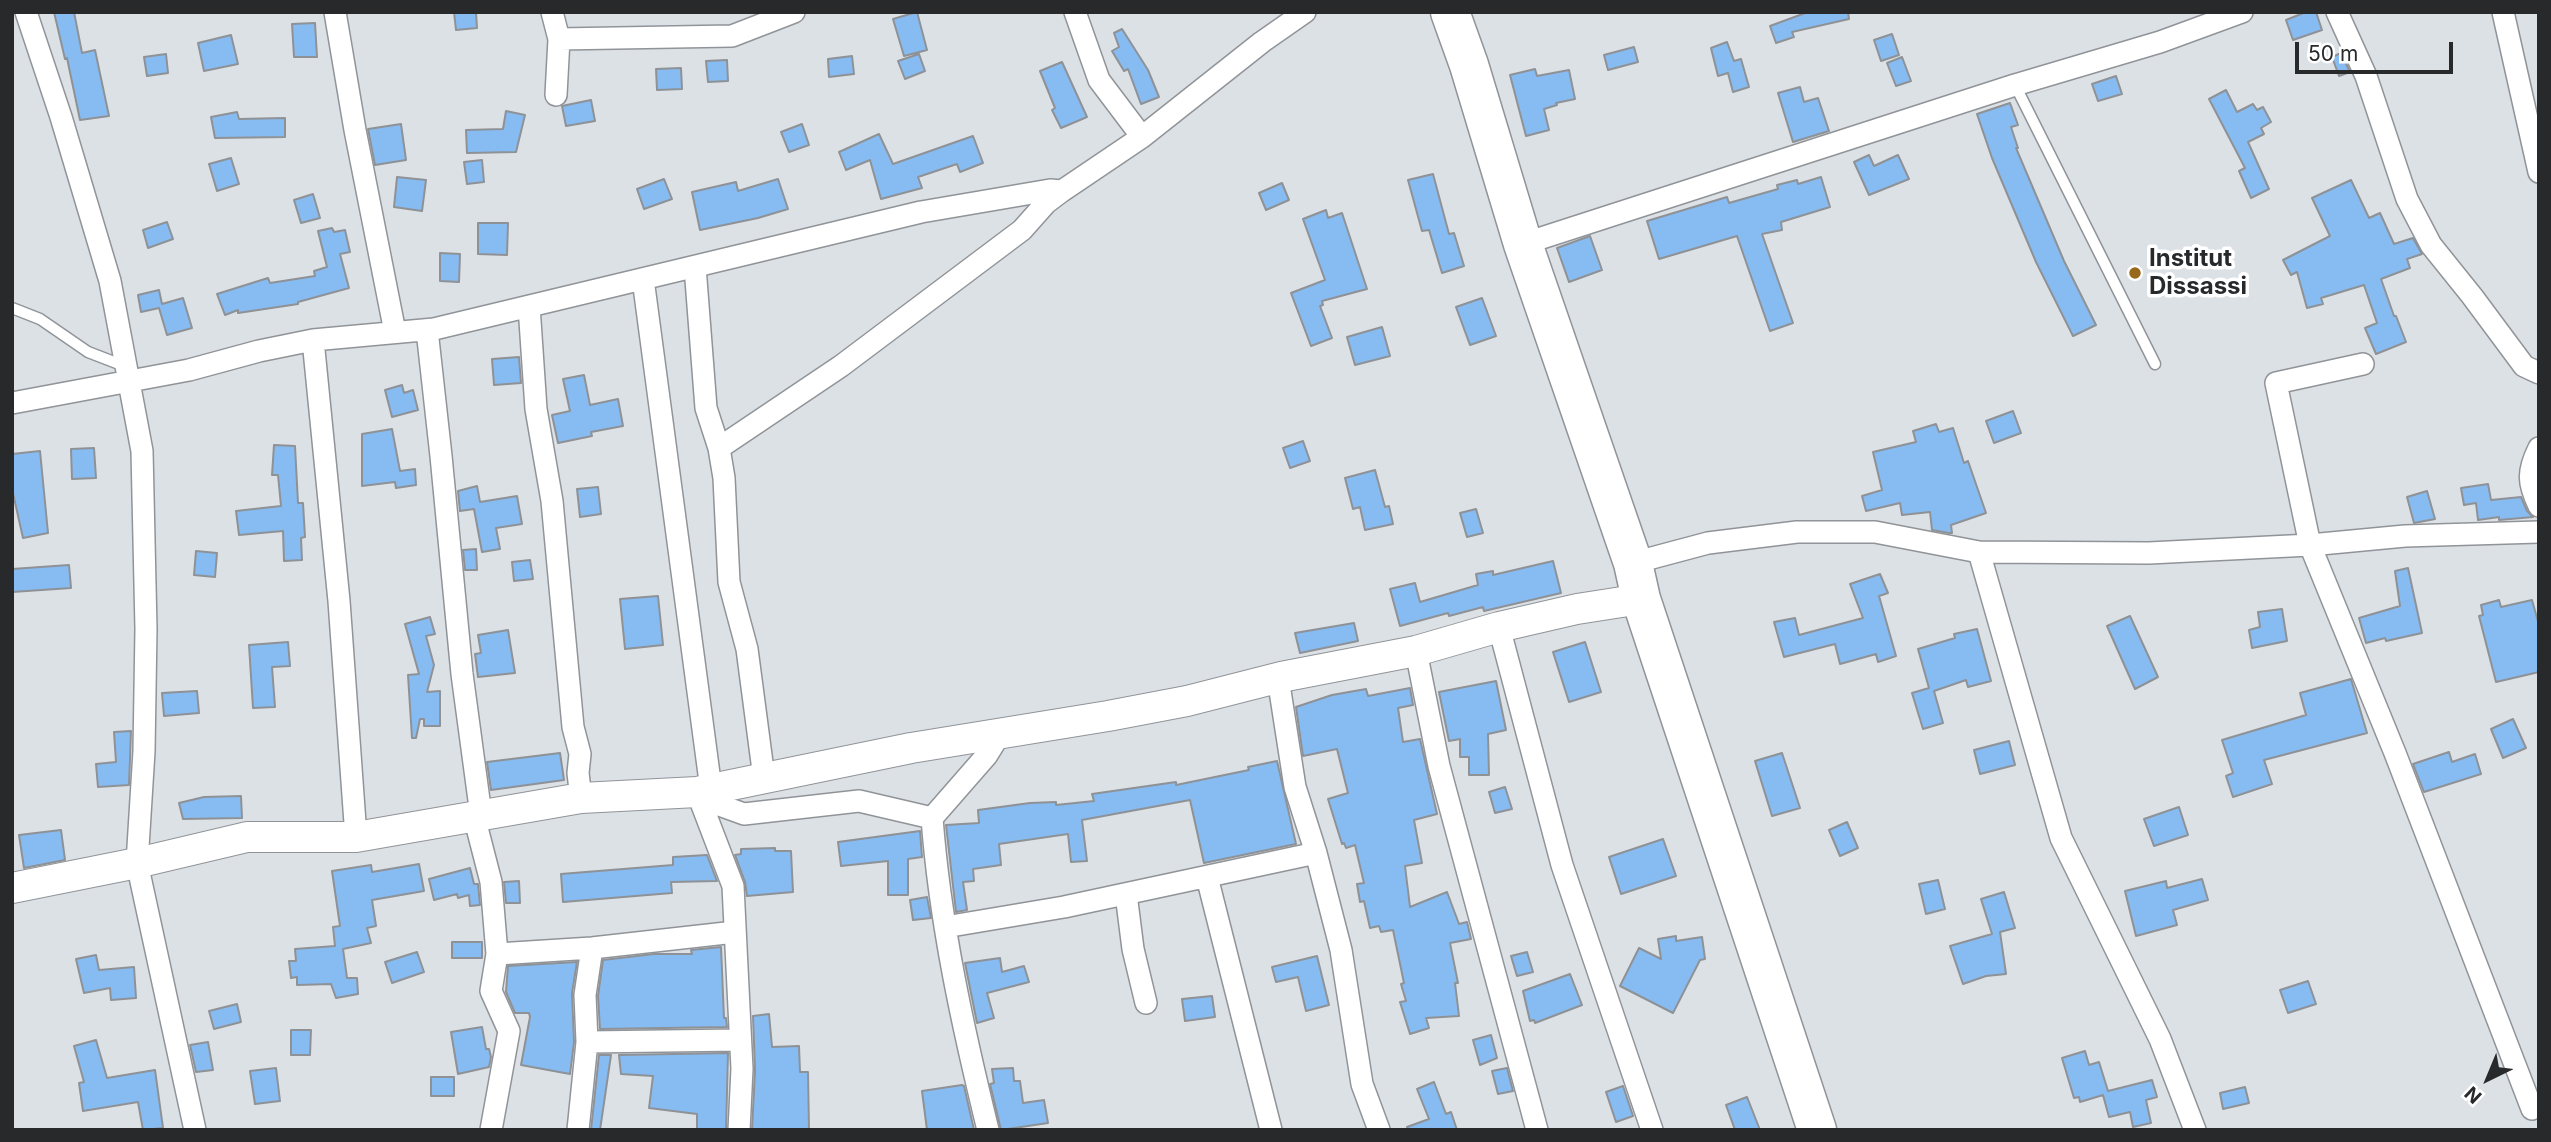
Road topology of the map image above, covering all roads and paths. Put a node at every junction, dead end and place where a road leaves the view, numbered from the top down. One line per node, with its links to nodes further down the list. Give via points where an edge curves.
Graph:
1 (26, 12): 28 (street, via 110,281)
2 (335, 12): 23 (street)
3 (552, 12): 11 (street)
4 (794, 12): 11 (street, via 732,36)
5 (1075, 12): 14 (street, via 1099,80)
6 (1305, 12): 14 (street)
7 (1450, 12): 17 (highway)
8 (2242, 12): 12 (street)
9 (2337, 12): 27 (street, via 2366,76 2407,199 2431,245 2524,366)
10 (2503, 12): 15 (street)
11 (559, 38): 13 (street)
12 (2015, 85): 17 (street); 25 (lane)
13 (556, 96)
14 (1142, 137): 16 (street)
15 (2539, 172)
16 (1062, 191): 18 (street, via 921,212); 30 (street, via 1022,230 841,366)
17 (1524, 244): 36 (highway)
18 (695, 267): 19 (street); 30 (street, via 706,408)
19 (643, 279): 20 (street); 43 (street)
20 (529, 306): 22 (street); 44 (street, via 536,410 552,501)
21 (12, 308): 28 (lane, via 40,319)
22 (427, 330): 23 (street); 45 (street)
23 (395, 332): 24 (street)
24 (313, 340): 28 (street, via 189,370); 47 (street)
25 (2155, 364)
26 (2363, 364): 34 (street, via 2276,383)
27 (2539, 373)
28 (129, 374): 29 (street); 49 (street, via 142,451 146,629)
29 (12, 402)
30 (719, 448): 42 (street, via 729,582 747,649)
31 (2539, 448): 32 (street, via 2529,485)
32 (2539, 506)
33 (2539, 532): 34 (street, via 2405,536)
34 (2310, 545): 35 (street, via 2149,553); 60 (street, via 2396,753)
35 (1979, 552): 36 (street, via 1875,532 1797,532 1709,543); 71 (street, via 2061,838 2160,1039)
36 (1633, 563): 37 (highway)
37 (1641, 599): 38 (street, via 1577,608); 70 (highway)
38 (1499, 627): 39 (street); 69 (street, via 1562,866)
39 (1416, 651): 40 (street); 68 (street, via 1439,766)
40 (1278, 678): 41 (street, via 1186,701); 48 (street, via 1294,787)
41 (1000, 734): 42 (street); 46 (street)
42 (764, 778): 43 (street)
43 (702, 793): 44 (street); 46 (street, via 744,814 859,802); 54 (street, via 733,886)
44 (581, 798): 45 (street)
45 (478, 816): 47 (street); 56 (street, via 491,882)
46 (932, 818): 53 (street)
47 (356, 837): 49 (street, via 247,837)
48 (1316, 853): 50 (street); 67 (street, via 1341,950 1362,1084)
49 (137, 863): 51 (street); 61 (street)
50 (1207, 877): 52 (street); 66 (street)
51 (12, 888)
52 (1126, 894): 53 (street); 57 (street)
53 (945, 927): 65 (street)
54 (736, 932): 55 (street); 58 (street)
55 (592, 947): 56 (street); 59 (street, via 585,995)
56 (497, 954): 62 (street, via 491,991 509,1031)
57 (1146, 1003)
58 (740, 1040): 59 (street); 64 (street)
59 (587, 1042): 63 (street)
60 (2532, 1109)
61 (195, 1130)
62 (491, 1130)
63 (578, 1130)
64 (739, 1130)
65 (988, 1130)
66 (1271, 1130)
67 (1379, 1130)
68 (1537, 1130)
69 (1652, 1130)
70 (1817, 1130)
71 (2195, 1130)

